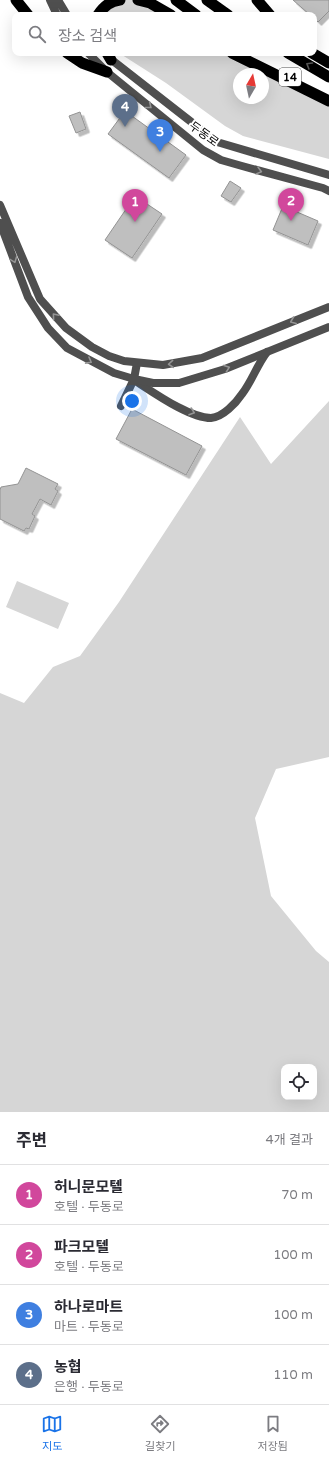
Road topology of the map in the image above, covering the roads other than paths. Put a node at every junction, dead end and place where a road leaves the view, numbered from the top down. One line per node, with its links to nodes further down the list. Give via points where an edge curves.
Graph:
1 (16, 0): 9 (highway)
2 (50, 0): 10 (street)
3 (58, 0): 11 (street)
4 (120, 0): 12 (highway, via 114,1)
5 (138, 0): 13 (highway, via 150,3)
6 (176, 0): 14 (highway)
7 (208, 0): 15 (highway)
8 (257, 0): 16 (highway)
9 (26, 12)
10 (56, 12)
11 (65, 12)
12 (101, 12)
13 (166, 12)
14 (192, 12)
15 (224, 12)
16 (267, 12)
17 (72, 56): 25 (highway, via 82,63)
18 (91, 56): 25 (street, 두동로)
19 (108, 56): 28 (street, 두동로, via 217,142)
20 (238, 56): 27 (highway)
21 (256, 56): 27 (highway, 14)
22 (293, 56): 26 (highway, 14, one-way to 22)
23 (317, 56): 24 (highway)
24 (329, 63)
25 (107, 72): 29 (street, 두동로, one-way to 29, via 203,150 221,160)
26 (329, 77)
27 (329, 100)
28 (329, 175)
29 (329, 191)
30 (0, 205): 35 (street, one-way to 30, via 109,356 92,347 62,324 40,299)
31 (0, 223): 36 (street, one-way to 36, via 28,297 48,328 72,351 114,373)
32 (329, 307): 35 (street, one-way to 35, via 202,358 170,364)
33 (329, 327): 34 (street)
34 (267, 352): 36 (street, one-way to 34, via 153,383 179,383 225,369); 36 (street, one-way to 34, via 183,409 216,417 241,396)
35 (137, 364): 36 (street)
36 (134, 379): 37 (street)
37 (120, 406)

